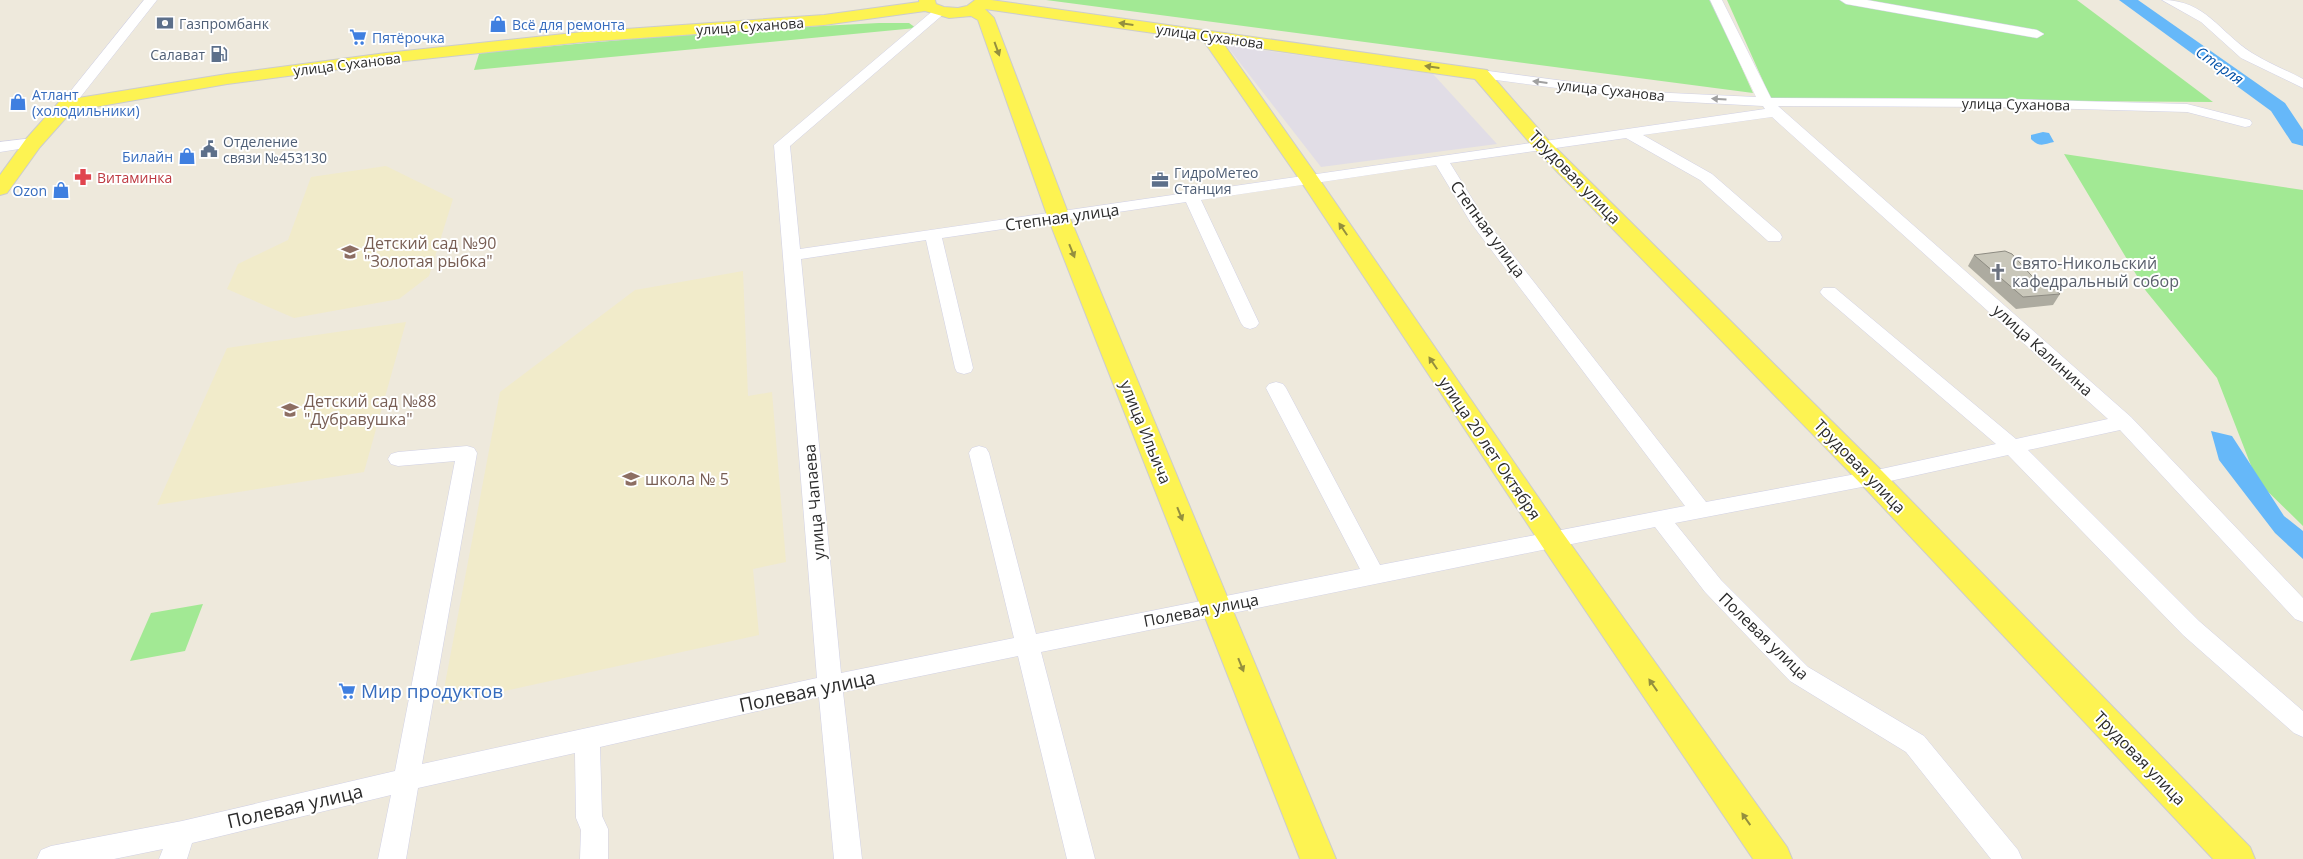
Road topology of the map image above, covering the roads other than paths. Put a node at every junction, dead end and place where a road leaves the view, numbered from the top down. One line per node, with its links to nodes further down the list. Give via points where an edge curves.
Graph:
1 (151, 0): 11 (street)
2 (1716, 0): 12 (street, улица Калинина, via 1760,93)
3 (1846, 0): 7 (street)
4 (2168, 0): 10 (street, via 2206,19 2246,54)
5 (979, 4): 6 (main road, улица Суханова, via 958,12); 8 (main road, улица Суханова, one-way to 5); 22 (main road, улица Ильича, one-way to 22)
6 (932, 6): 11 (main road, улица Суханова, via 824,20 583,37 386,58 227,79); 25 (street, улица Чапаева, via 782,145)
7 (2037, 34)
8 (1208, 36): 9 (main road, улица Суханова, one-way to 8); 19 (main road, улица 20 лет Октября)
9 (1480, 74): 12 (street, улица Суханова, one-way to 9, via 1649,96); 16 (main road, Трудовая улица)
10 (2303, 84)
11 (66, 106): 15 (main road)
12 (1772, 107): 13 (street, улица Суханова, via 2005,103 2188,108); 14 (street, Степная улица); 30 (street, улица Калинина)
13 (2245, 122)
14 (1629, 133): 16 (street, Степная улица); 24 (street, via 1706,177)
15 (33, 143): 17 (street); 20 (main road)
16 (1542, 145): 18 (street, Степная улица); 34 (main road, Трудовая улица)
17 (0, 147)
18 (1440, 160): 19 (street, Степная улица); 35 (street, Степная улица, via 1477,220)
19 (1310, 180): 21 (street, Степная улица); 37 (main road, улица 20 лет Октября, one-way to 19)
20 (0, 189)
21 (1192, 198): 22 (street, Степная улица); 27 (street)
22 (1059, 218): 23 (street, Степная улица); 39 (main road, улица Ильича, one-way to 39)
23 (933, 236): 25 (street, Степная улица); 28 (street)
24 (1774, 237)
25 (793, 255): 42 (street, улица Чапаева)
26 (1829, 292): 31 (street)
27 (1250, 323)
28 (964, 368)
29 (1276, 388): 38 (street)
30 (2124, 422): 31 (street, Полевая улица); 40 (street, улица Калинина)
31 (2013, 447): 34 (street, Полевая улица); 43 (street, via 2190,628)
32 (979, 453): 41 (street)
33 (398, 459): 45 (street, via 467,453)
34 (1872, 478): 35 (street, Полевая улица); 56 (main road, Трудовая улица)
35 (1701, 511): 36 (street, Полевая улица)
36 (1660, 519): 37 (street, Полевая улица); 55 (street, Полевая улица, via 1713,586 1799,674 1915,744)
37 (1552, 540): 38 (street, Полевая улица); 54 (main road, улица 20 лет Октября, one-way to 37)
38 (1374, 575): 39 (street, Полевая улица)
39 (1218, 606): 41 (street, Полевая улица); 53 (main road, улица Ильича, one-way to 53)
40 (2303, 613)
41 (1028, 645): 42 (street, Полевая улица); 52 (street)
42 (830, 685): 44 (street, Полевая улица); 51 (street, улица Чапаева)
43 (2303, 726)
44 (587, 739): 45 (street, Полевая улица); 50 (street, via 589,818 596,829)
45 (408, 779): 46 (street, Полевая улица); 49 (street)
46 (182, 833): 47 (street, Полевая улица); 48 (street)
47 (51, 859)
48 (173, 859)
49 (392, 859)
50 (594, 859)
51 (848, 859)
52 (1080, 859)
53 (1318, 859)
54 (1774, 859)
55 (2008, 859)
56 (2237, 859)

